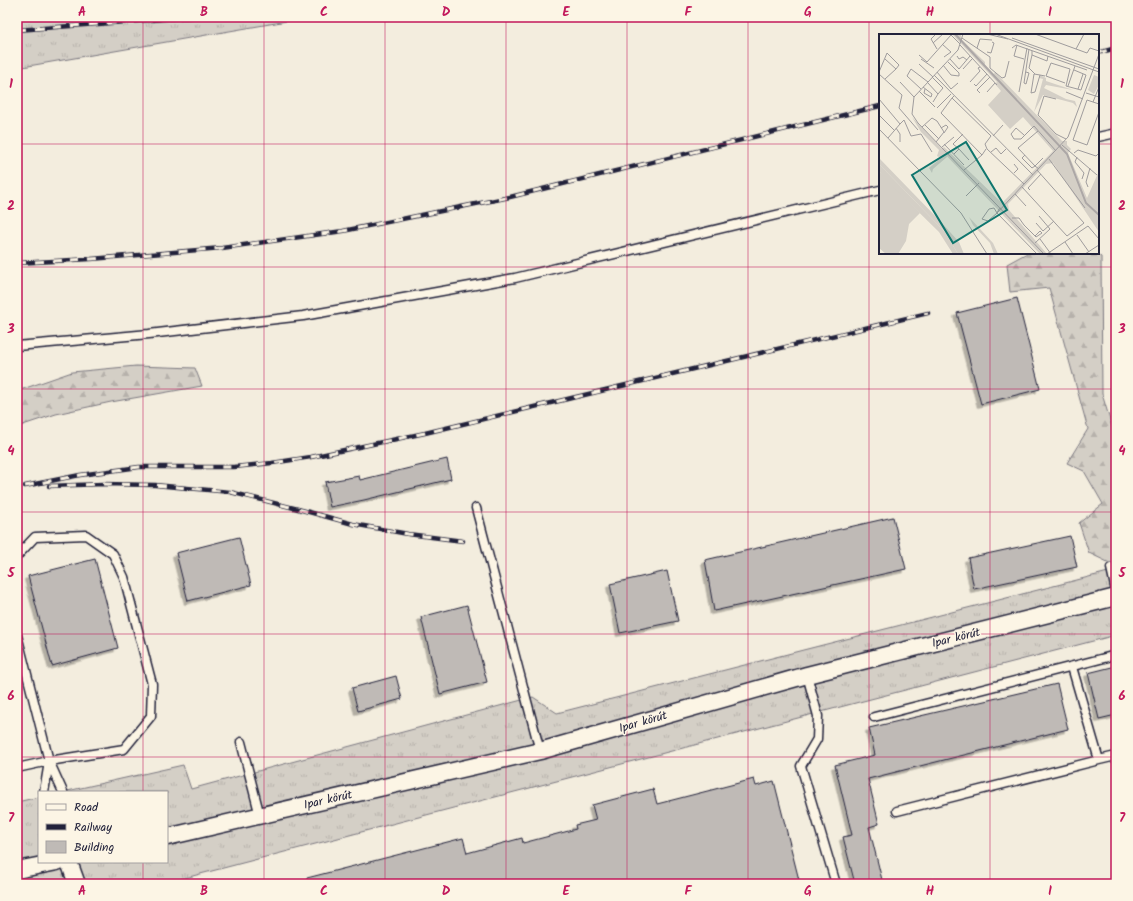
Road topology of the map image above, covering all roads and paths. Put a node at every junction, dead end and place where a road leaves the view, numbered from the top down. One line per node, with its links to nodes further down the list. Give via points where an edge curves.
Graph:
1 (1116, 133): 2 (lane)
2 (1099, 137)
3 (879, 190): 4 (lane, via 515,278 303,316)
4 (17, 346)
5 (476, 508): 16 (lane)
6 (17, 556): 19 (lane, via 35,537 86,535 113,554 124,577 152,684 151,716 124,749)
7 (1111, 568): 8 (lane)
8 (1116, 591)
9 (1116, 597): 13 (street, Ipar körút)
10 (17, 635): 19 (lane)
11 (1116, 655): 12 (lane)
12 (1072, 666): 14 (lane); 18 (lane)
13 (807, 676): 16 (street, Ipar körút); 30 (lane, via 818,716 816,739 802,766)
14 (874, 717)
15 (240, 742): 24 (lane)
16 (540, 751): 24 (street, Ipar körút)
17 (1116, 756): 18 (lane)
18 (1100, 760): 23 (lane)
19 (49, 761): 20 (lane); 21 (lane); 22 (lane)
20 (17, 768)
21 (44, 791)
22 (63, 791)
23 (897, 811)
24 (260, 816): 25 (street, Ipar körút)
25 (168, 837)
26 (53, 863): 28 (street)
27 (70, 863): 29 (street)
28 (17, 870)
29 (77, 884)
30 (836, 884)

